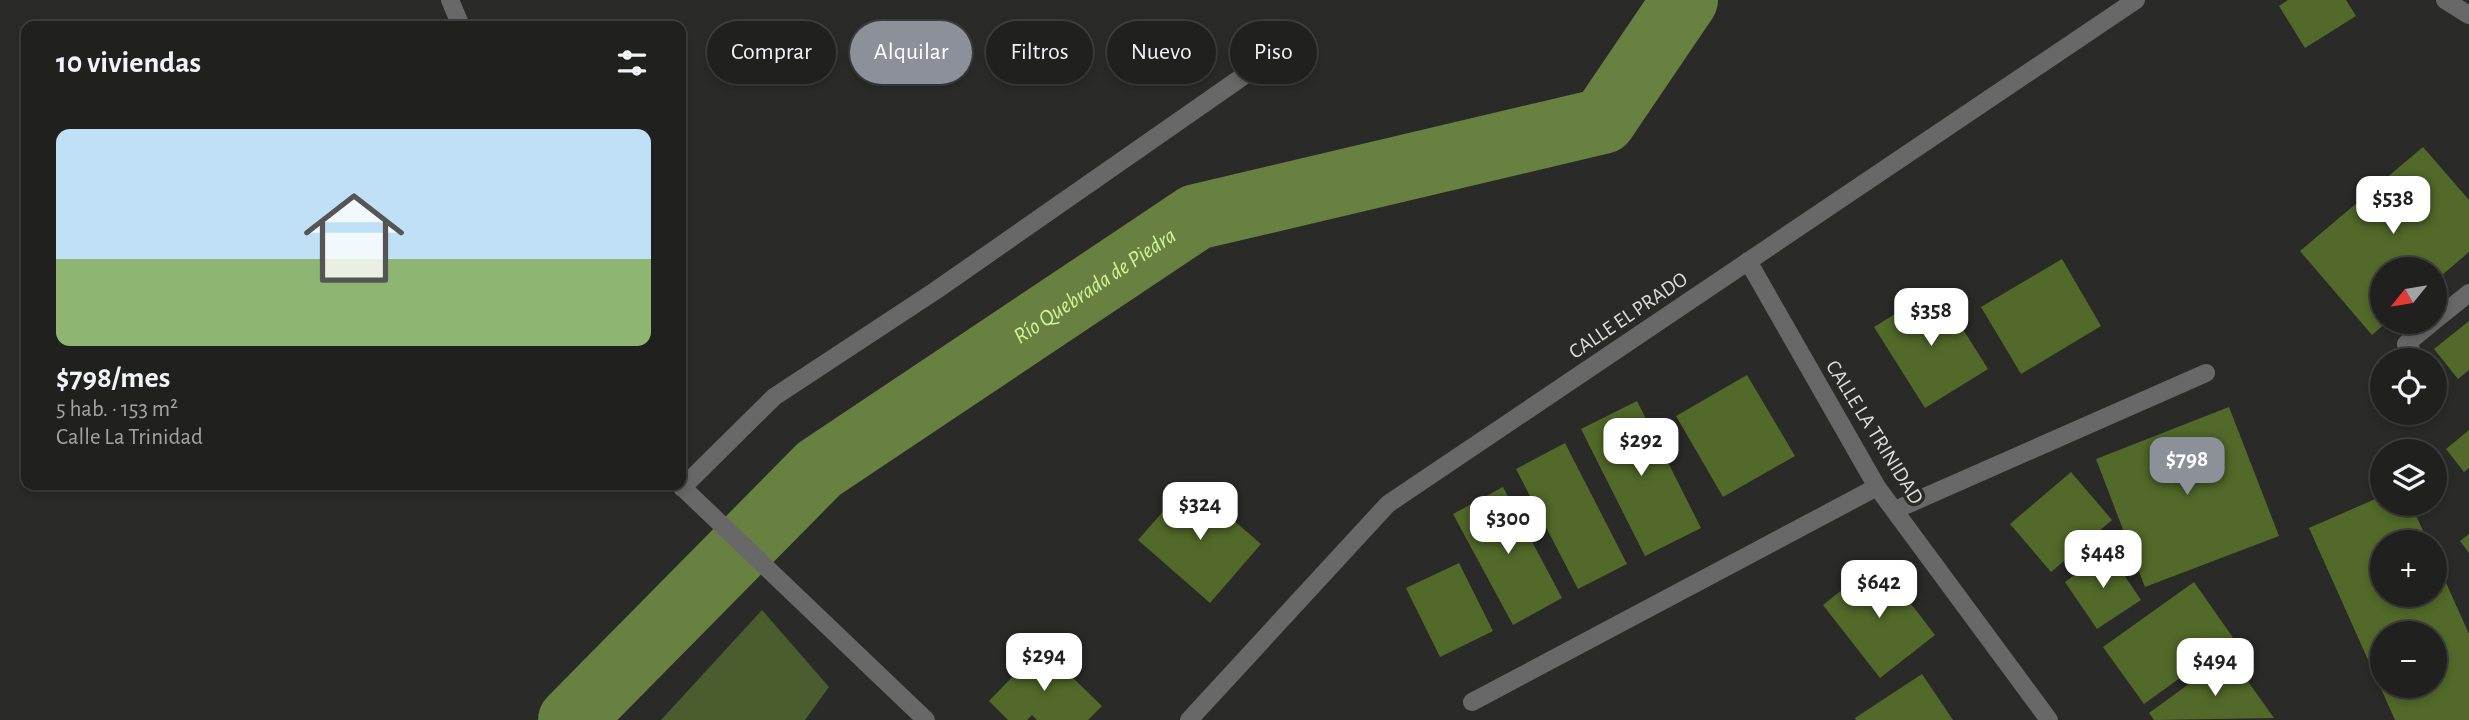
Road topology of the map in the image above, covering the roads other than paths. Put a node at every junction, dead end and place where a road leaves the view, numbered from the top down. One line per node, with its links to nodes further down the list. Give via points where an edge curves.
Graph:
1 (450, 0): 5 (street)
2 (2136, 0): 7 (street, CALLE EL PRADO)
3 (2445, 0): 4 (street)
4 (2469, 15)
5 (459, 21)
6 (1232, 84): 13 (street, via 774,397)
7 (1748, 261): 14 (street, CALLE LA TRINIDAD); 19 (street, CALLE EL PRADO, via 1388,504)
8 (2469, 293): 9 (street)
9 (2447, 311)
10 (2419, 334): 11 (street, via 2406,344)
11 (2409, 348)
12 (2206, 373): 16 (street)
13 (686, 481)
14 (1877, 487): 16 (street, CALLE LA TRINIDAD); 17 (street)
15 (685, 490): 18 (street)
16 (1895, 510): 20 (street, CALLE LA TRINIDAD)
17 (1472, 702)
18 (926, 720)
19 (1189, 720)
20 (2049, 720)

